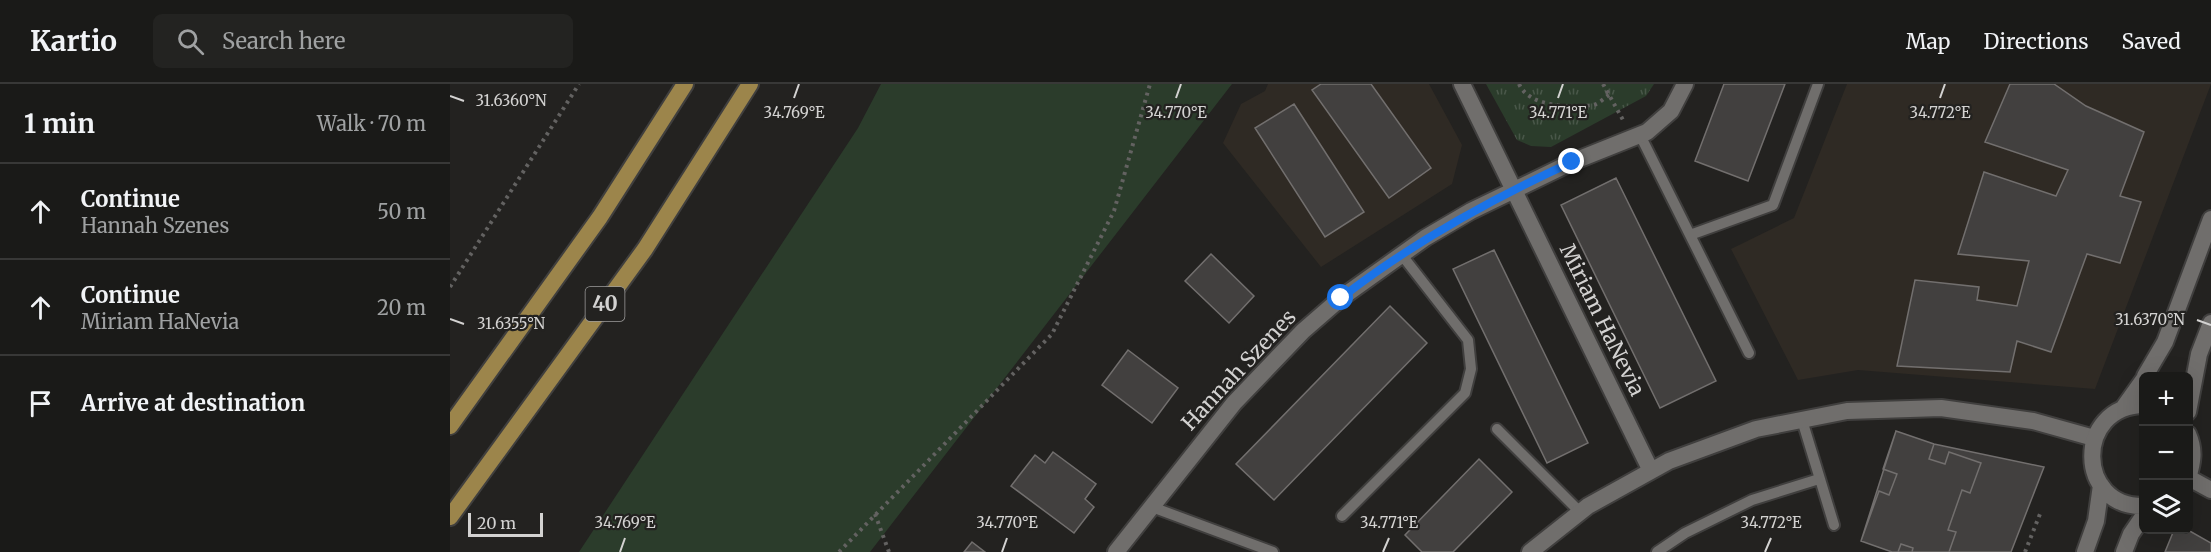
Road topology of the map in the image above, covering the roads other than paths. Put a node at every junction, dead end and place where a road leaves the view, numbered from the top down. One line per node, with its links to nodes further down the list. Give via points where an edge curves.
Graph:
1 (685, 84): 19 (highway, 40, via 600,217)
2 (750, 84): 31 (highway, 40, via 645,249)
3 (1462, 84): 7 (street, Miriam HaNevia)
4 (1684, 84): 6 (street, via 1665,117)
5 (1818, 84): 9 (lane, via 1773,205)
6 (1637, 137): 7 (street); 9 (lane)
7 (1513, 189): 10 (street, Hannah Szenes); 22 (street, Miriam HaNevia)
8 (2211, 219): 13 (street, via 2164,342)
9 (1690, 235): 12 (lane)
10 (1401, 254): 28 (street, Hannah Szenes, via 1341,298 1267,366); 30 (lane, via 1468,340 1471,369 1465,393)
11 (2211, 323): 15 (street)
12 (1749, 353)
13 (2147, 372)
14 (2139, 385): 17 (street)
15 (2193, 386)
16 (2139, 406): 17 (street)
17 (2124, 407): 21 (street, via 2101,425)
18 (1802, 420): 21 (street, via 1847,411 1941,408 2033,421); 22 (street, via 1756,429 1670,460); 23 (lane)
19 (450, 426)
20 (1497, 429): 29 (lane)
21 (2094, 438): 25 (street, via 2092,462)
22 (1652, 471): 29 (street)
23 (1819, 479): 33 (lane); 37 (lane, via 1752,500 1685,533)
24 (2192, 480): 26 (street)
25 (2101, 485): 27 (street, via 2123,503); 38 (street, via 2096,521)
26 (2211, 490)
27 (2139, 505)
28 (1152, 507): 34 (street, Hannah Szenes); 35 (lane)
29 (1580, 512): 36 (street)
30 (1342, 516)
31 (450, 517)
32 (2139, 522): 39 (street)
33 (1834, 525)
34 (1116, 552)
35 (1273, 552)
36 (1530, 552)
37 (1657, 552)
38 (2085, 552)
39 (2124, 552)

